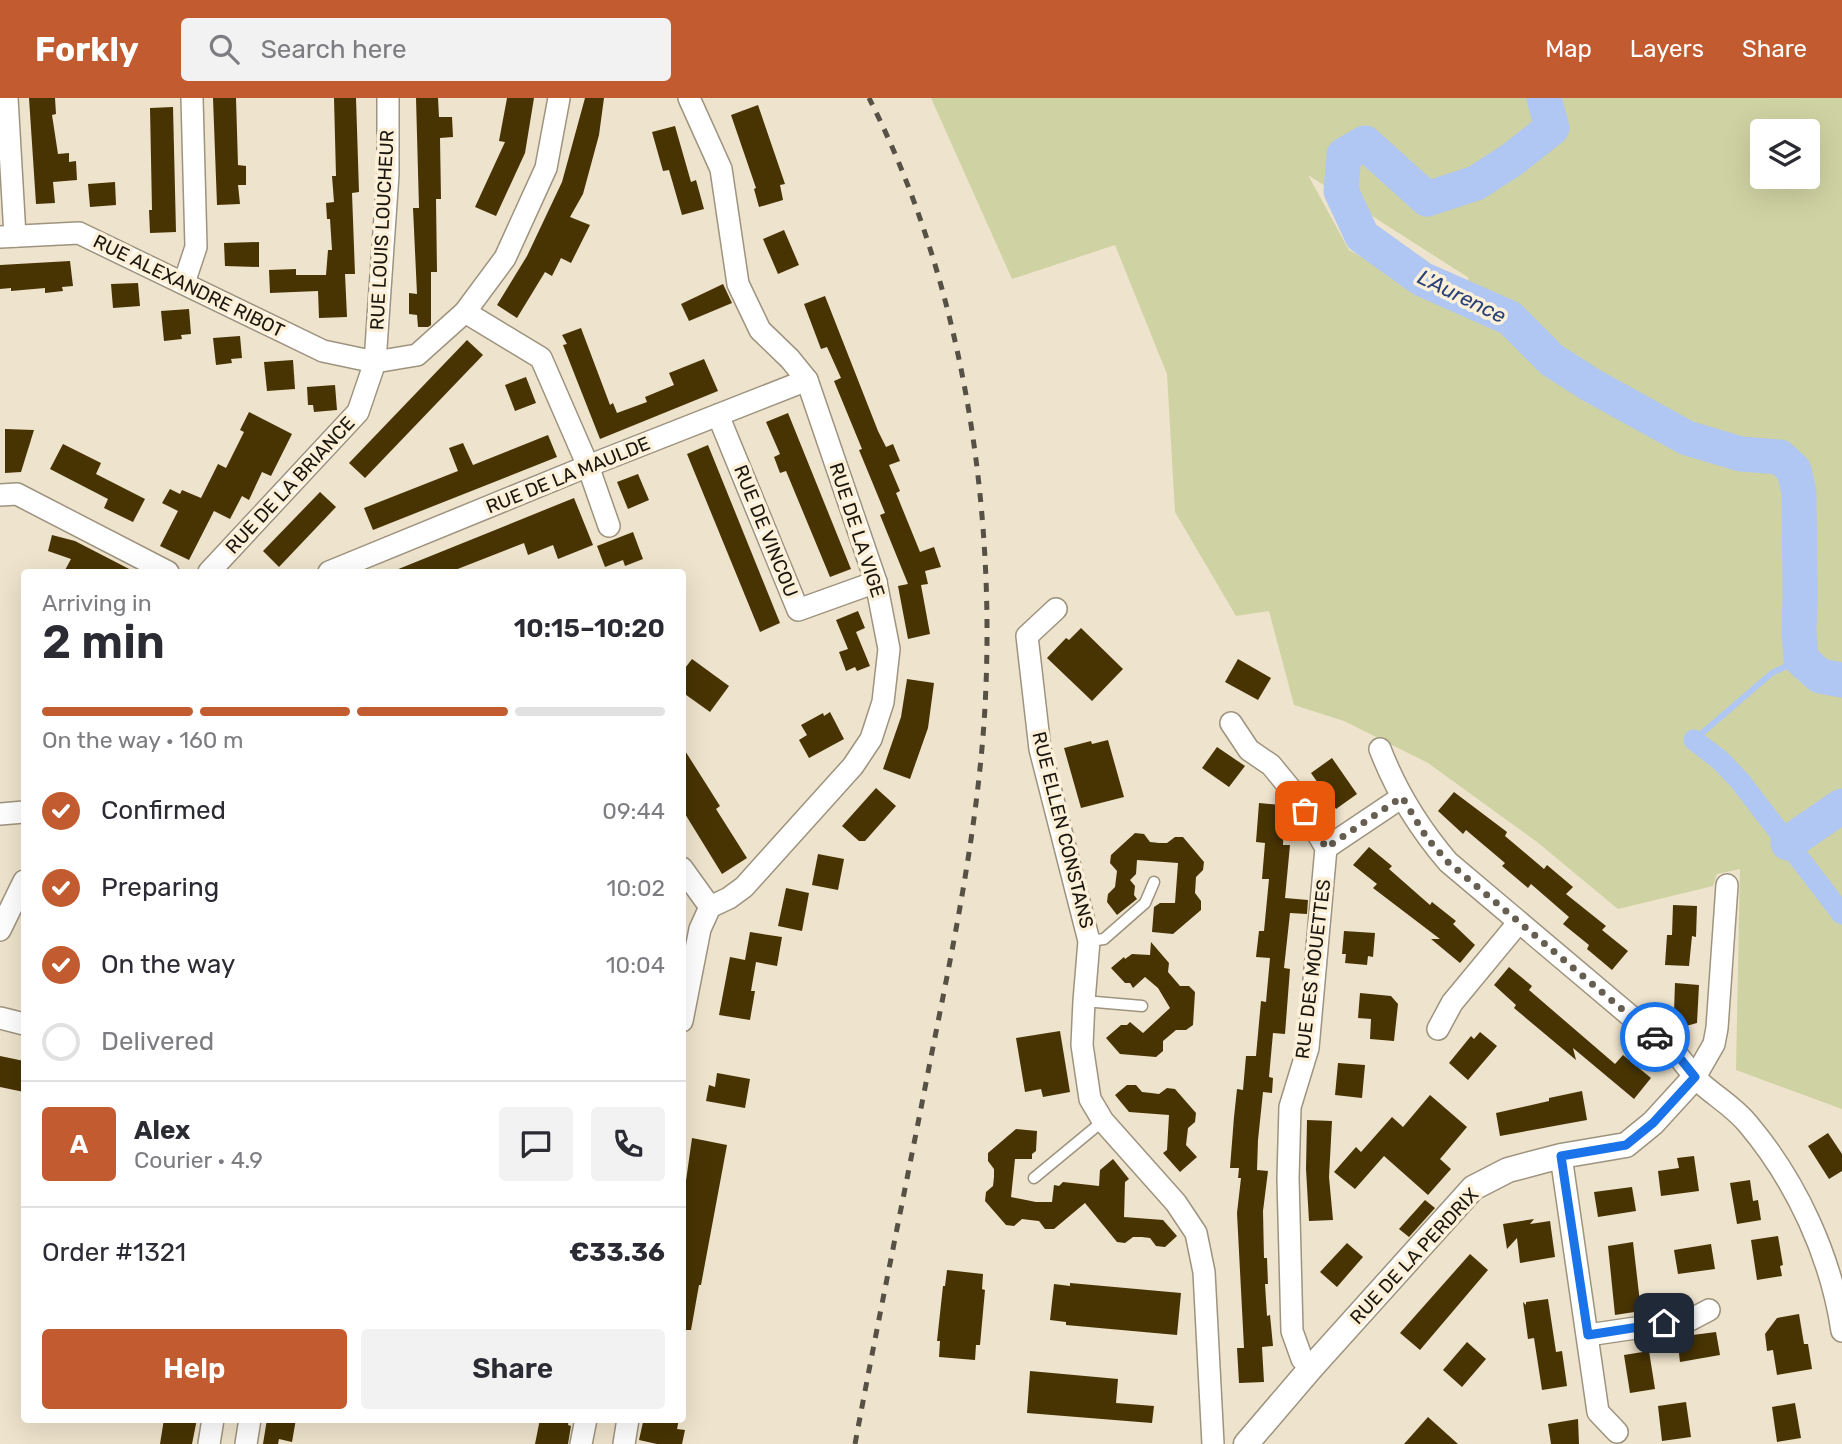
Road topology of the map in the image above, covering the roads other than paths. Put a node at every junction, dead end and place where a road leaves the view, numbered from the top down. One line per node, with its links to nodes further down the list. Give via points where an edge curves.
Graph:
1 (7, 98): 6 (street)
2 (192, 98): 7 (street, via 196,247)
3 (388, 98): 9 (street, RUE LOUIS LOUCHEUR, via 388,174)
4 (559, 98): 8 (street, via 546,168 505,258)
5 (689, 98): 10 (street, via 722,169 738,284 760,330)
6 (8, 236): 7 (street, RUE ALEXANDRE RIBOT, via 79,233)
7 (184, 283): 9 (street, RUE ALEXANDRE RIBOT, via 323,351)
8 (465, 312): 9 (street, via 417,355); 12 (street, via 541,358)
9 (375, 362): 16 (street, RUE DE LA BRIANCE, via 358,412)
10 (807, 380): 11 (street, RUE DE LA MAULDE); 18 (street, RUE DE LA VIGE)
11 (718, 415): 12 (street, RUE DE LA MAULDE); 18 (street, RUE DE VINCOU, via 799,610)
12 (588, 466): 14 (street); 17 (street, RUE DE LA MAULDE)
13 (0, 495): 15 (street, via 17,494)
14 (609, 526)
15 (162, 569)
16 (212, 569)
17 (336, 569)
18 (876, 582): 30 (street, RUE DE LA VIGE, via 889,649 883,702 871,739 853,766 744,887)
19 (1056, 609): 33 (street, RUE ELLEN CONSTANS, via 1027,636 1040,748)
20 (1231, 723): 25 (street, via 1249,750 1271,765 1294,793)
21 (1380, 749): 22 (street)
22 (1402, 797): 25 (street); 31 (street, via 1448,862)
23 (21, 812): 24 (street)
24 (0, 814)
25 (1326, 848): 47 (street, RUE DES MOUETTES, via 1308,1048 1290,1107 1292,1331 1302,1359)
26 (686, 874): 30 (street)
27 (1154, 882): 33 (lane, via 1145,903 1104,939)
28 (1727, 884): 40 (street, RUE DE LA PERDRIX, via 1717,1028 1714,1044)
29 (21, 887): 32 (street)
30 (710, 907): 34 (street, via 700,929)
31 (1519, 922): 39 (street, via 1452,1003); 40 (street, via 1679,1057)
32 (0, 930)
33 (1089, 941): 35 (street, RUE ELLEN CONSTANS)
34 (686, 1001)
35 (1084, 1001): 36 (lane); 41 (street, RUE ELLEN CONSTANS, via 1083,1045 1090,1099)
36 (1142, 1006)
37 (0, 1018): 38 (street)
38 (21, 1023)
39 (1438, 1029)
40 (1695, 1077): 42 (street, RUE DE LA PERDRIX, via 1626,1145); 45 (street, via 1747,1122 1794,1192 1818,1241)
41 (1103, 1121): 43 (lane); 57 (street, RUE ELLEN CONSTANS, via 1177,1203 1196,1233 1204,1272)
42 (1561, 1156): 46 (street); 47 (street, RUE DE LA PERDRIX, via 1508,1170 1473,1188)
43 (1034, 1178)
44 (1709, 1310): 46 (street, via 1689,1320)
45 (1842, 1331)
46 (1588, 1335): 52 (street, via 1598,1412)
47 (1311, 1368): 58 (street, RUE DE LA PERDRIX)
48 (212, 1423): 53 (street)
49 (249, 1423): 54 (street)
50 (585, 1423): 55 (street)
51 (627, 1423): 56 (street)
52 (1617, 1432)
53 (209, 1444)
54 (246, 1444)
55 (581, 1444)
56 (624, 1444)
57 (1213, 1444)
58 (1246, 1444)

